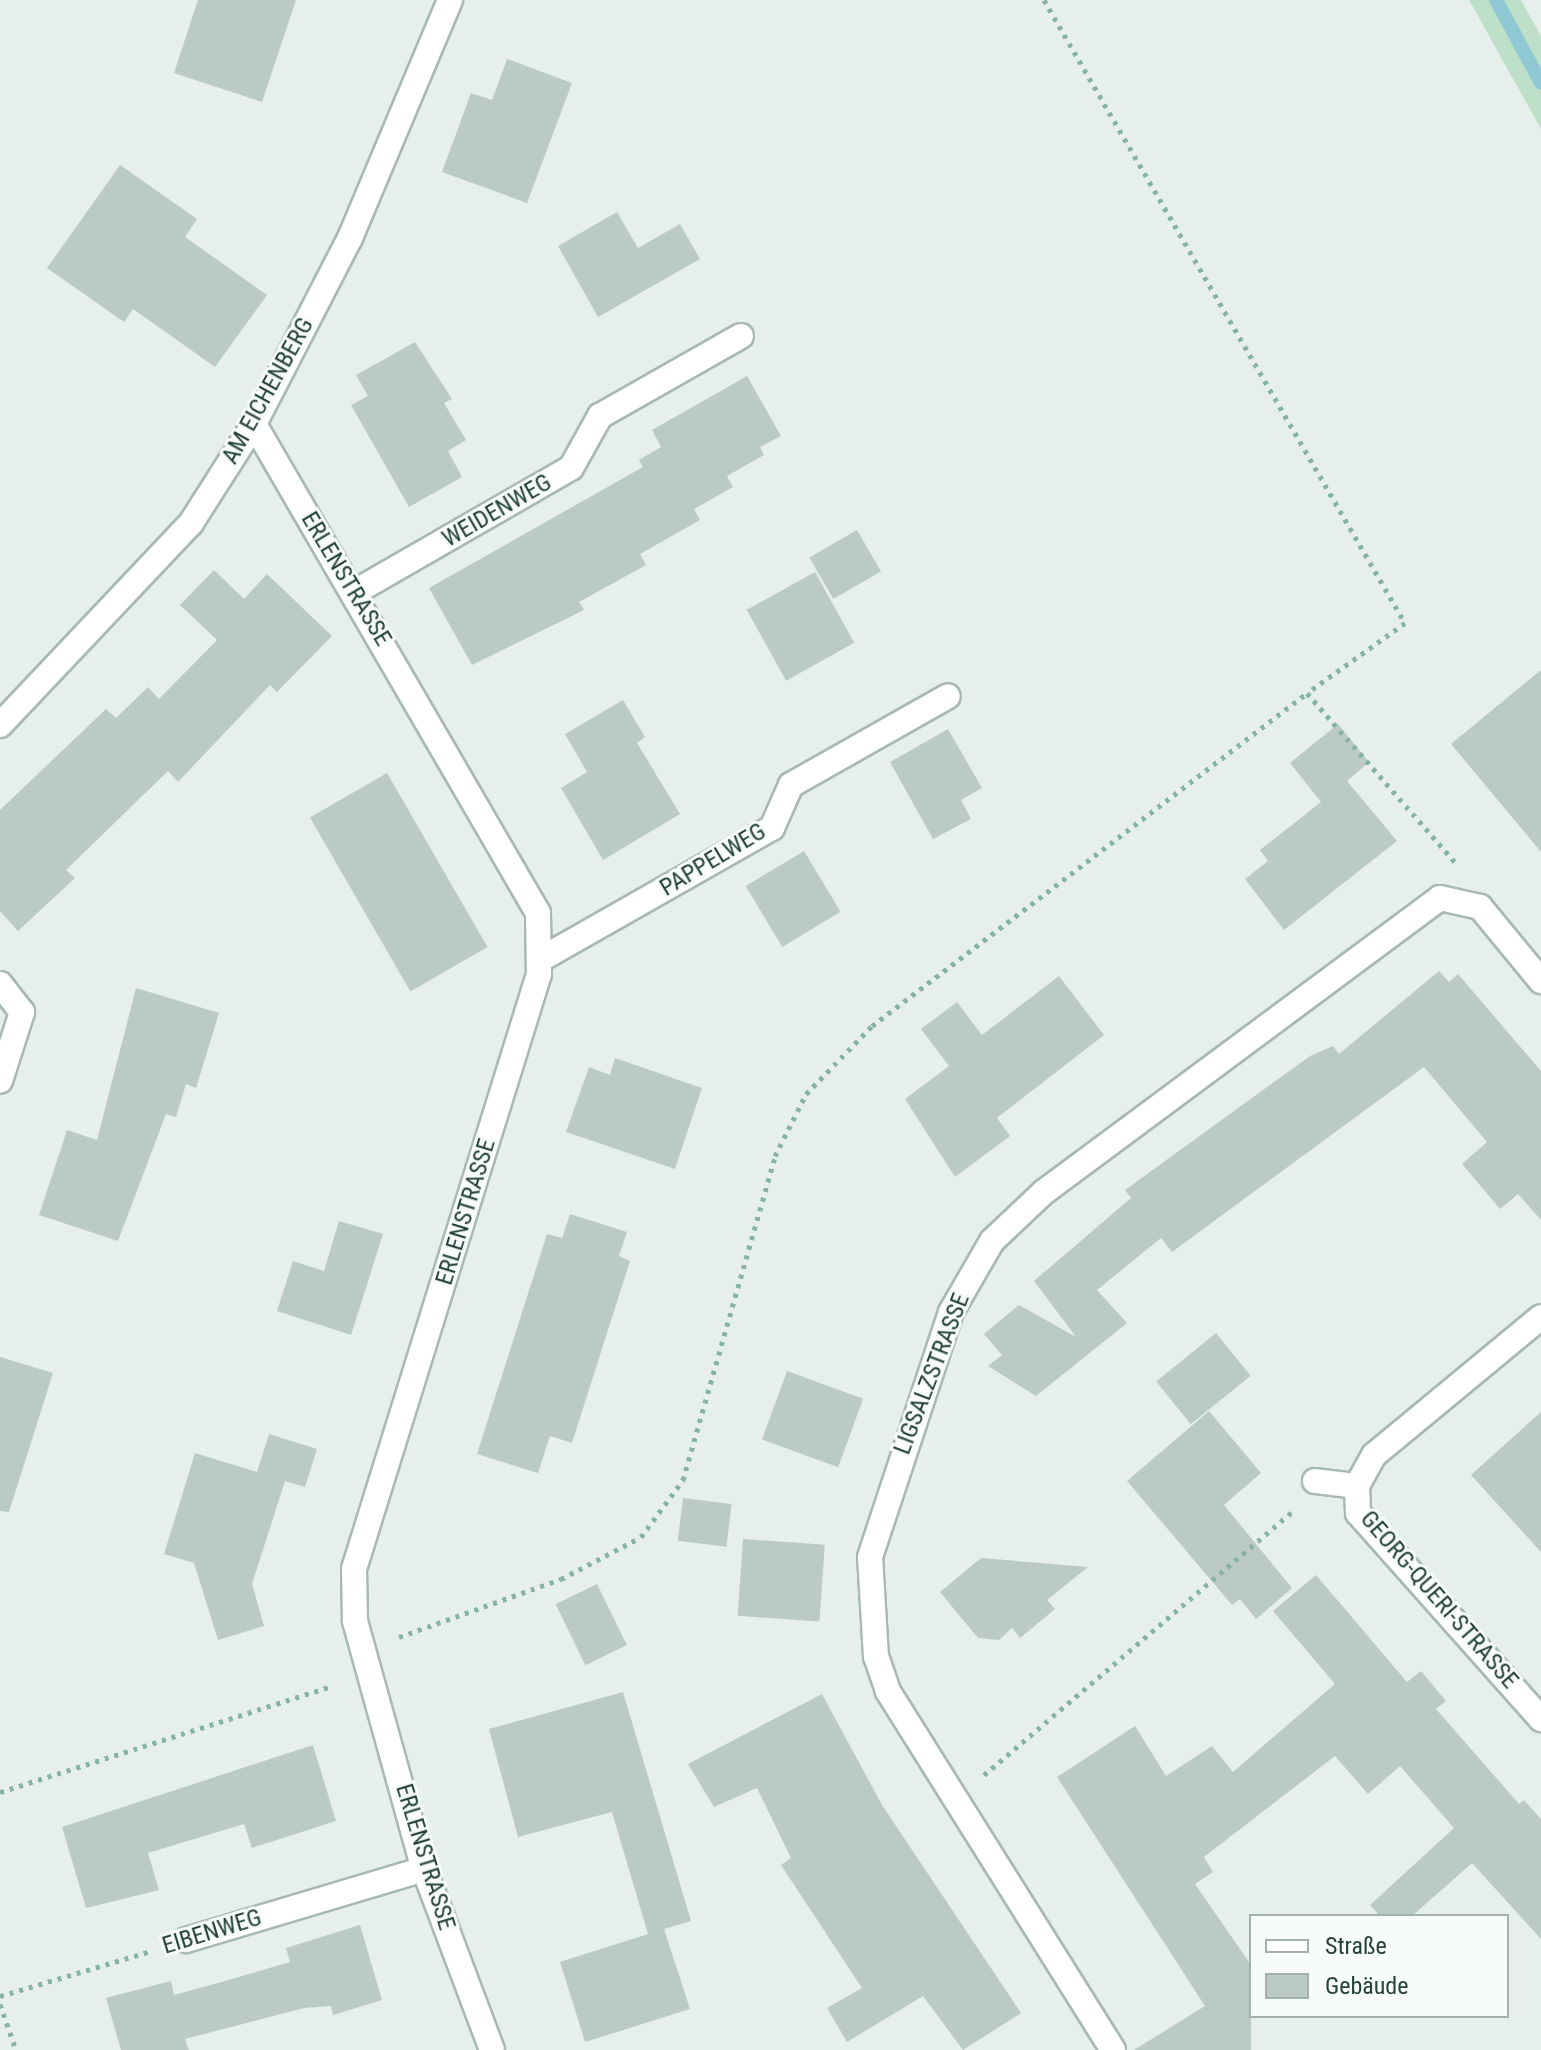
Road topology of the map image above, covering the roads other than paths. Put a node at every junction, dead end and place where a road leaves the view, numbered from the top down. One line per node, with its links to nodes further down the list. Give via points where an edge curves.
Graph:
1 (450, 0): 3 (street, AM EICHENBERG, via 350,238)
2 (741, 336): 4 (street, WEIDENWEG, via 600,416 571,468)
3 (254, 424): 4 (street, ERLENSTRASSE); 6 (street, AM EICHENBERG, via 191,523)
4 (355, 592): 7 (street, ERLENSTRASSE, via 538,913)
5 (948, 696): 7 (street, PAPPELWEG, via 791,785 772,828)
6 (0, 725)
7 (543, 958): 15 (street, ERLENSTRASSE, via 354,1569 364,1649)
8 (1541, 981): 18 (street, LIGSALZSTRASSE, via 1480,907 1463,899 1440,898 1044,1192 992,1241 951,1312 870,1557 869,1601 888,1691)
9 (0, 984): 10 (street, via 22,1012)
10 (0, 1081)
11 (1541, 1317): 13 (street, GEORG-QUERI-STRASSE, via 1374,1455)
12 (1318, 1484): 13 (street)
13 (1357, 1486): 14 (street, GEORG-QUERI-STRASSE, via 1358,1513)
14 (1541, 1719)
15 (424, 1869): 16 (street, EIBENWEG); 17 (street, ERLENSTRASSE)
16 (186, 1940)
17 (492, 2050)
18 (1113, 2050)

